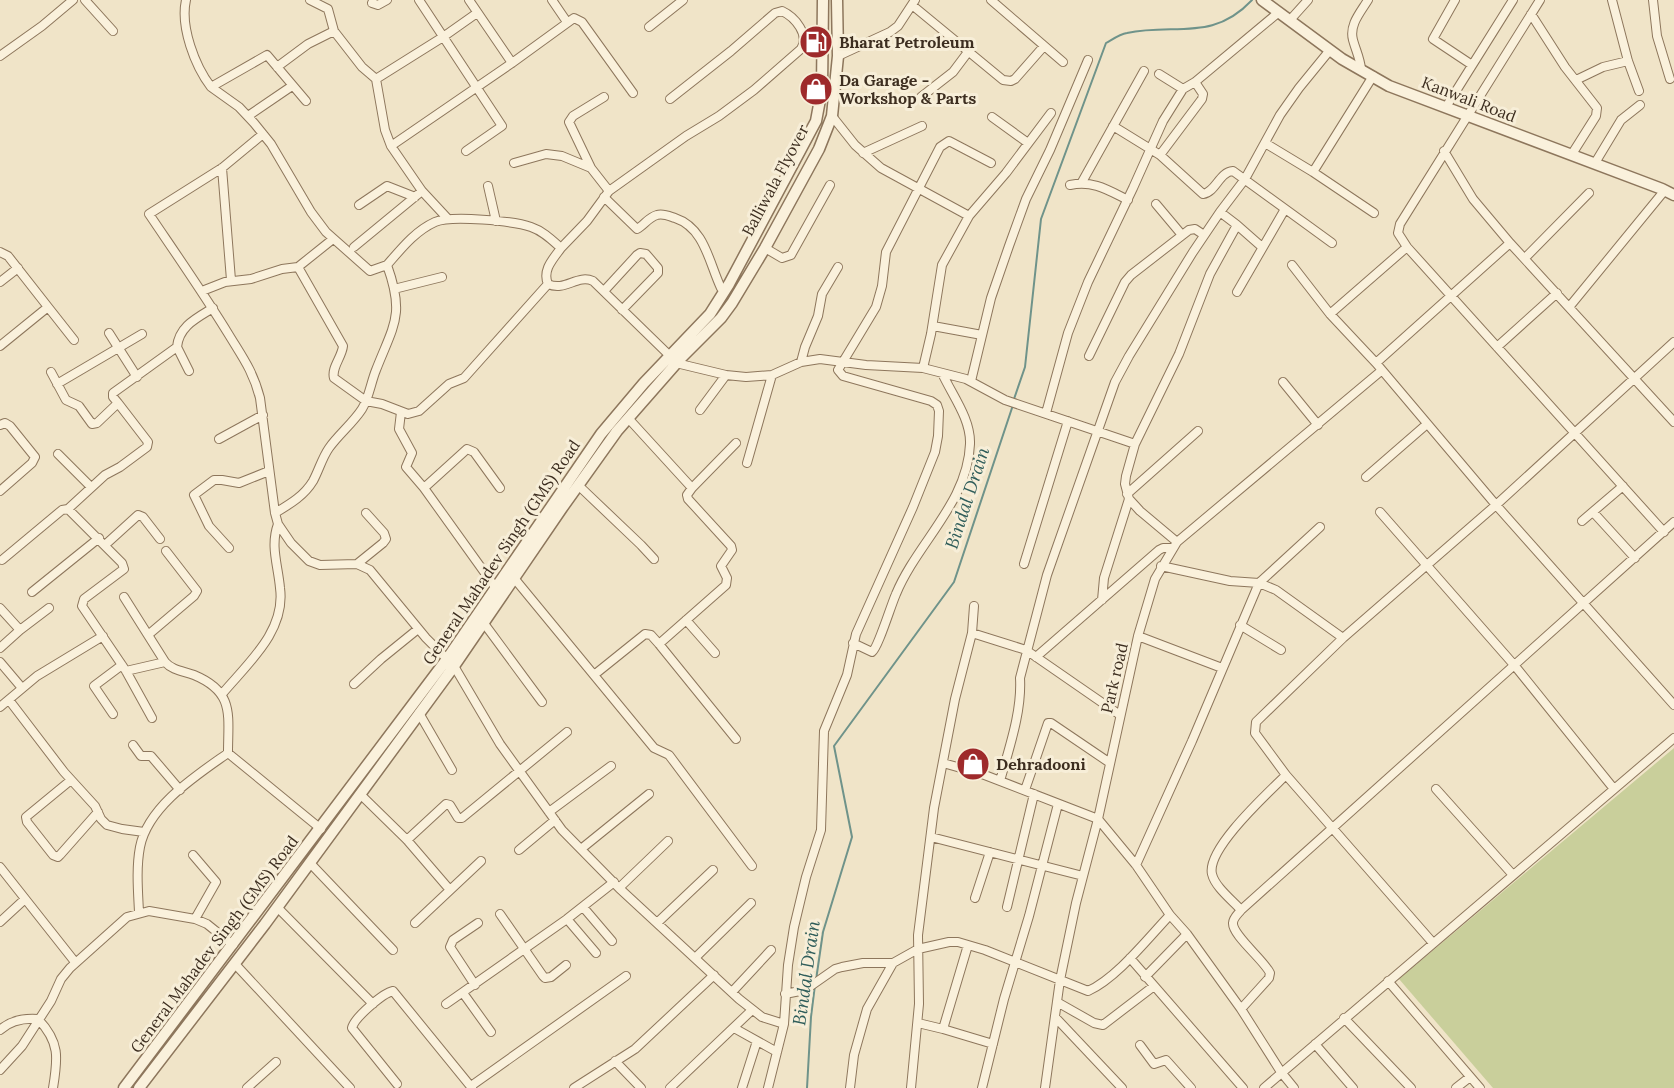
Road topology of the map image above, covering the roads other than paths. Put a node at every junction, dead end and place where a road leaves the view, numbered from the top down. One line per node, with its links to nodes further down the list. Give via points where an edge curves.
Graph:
1 (72, 0): 36 (street)
2 (85, 0): 30 (street)
3 (186, 0): 53 (street, via 185,20 192,48 202,76)
4 (310, 0): 31 (street, via 328,9)
5 (387, 0): 22 (street, via 378,5)
6 (419, 0): 32 (street)
7 (469, 0): 25 (street)
8 (552, 0): 28 (street)
9 (682, 0): 29 (street)
10 (817, 0): 128 (street, General Mahadev Singh (GMS) Road, via 818,62 815,100 809,118)
11 (826, 0): 140 (street, Balliwala Flyover, via 822,89 816,121)
12 (837, 0): 37 (street, General Mahadev Singh (GMS) Road)
13 (991, 0): 33 (street)
14 (1308, 0): 27 (street)
15 (1368, 0): 44 (street, via 1352,30)
16 (1455, 0): 42 (street, via 1433,39)
17 (1513, 0): 42 (street)
18 (1540, 0): 26 (street)
19 (1612, 0): 39 (street)
20 (1653, 0): 50 (street, via 1657,36)
21 (1265, 2): 24 (street, Kanwali Road)
22 (372, 3)
23 (914, 3): 35 (street); 37 (street, via 890,32)
24 (1279, 12): 27 (street, Kanwali Road); 51 (street)
25 (477, 13): 32 (street); 41 (street)
26 (1531, 14): 49 (street); 65 (street)
27 (1290, 20): 34 (street, Kanwali Road)
28 (567, 22): 41 (street); 57 (street, via 574,18 582,22)
29 (649, 27)
30 (113, 31)
31 (334, 31): 43 (street); 48 (street)
32 (443, 37): 48 (street); 54 (street)
33 (1044, 46): 35 (street, via 1011,81 1003,80); 40 (street)
34 (1330, 50): 44 (street, Kanwali Road); 73 (street, via 1299,88)
35 (968, 52): 59 (street, via 953,72)
36 (0, 56)
37 (838, 56): 67 (street, General Mahadev Singh (GMS) Road)
38 (1088, 60): 144 (street, via 1026,199)
39 (1628, 61): 49 (street); 56 (street)
40 (1063, 62)
41 (512, 63): 54 (street)
42 (1472, 65): 63 (street)
43 (277, 67): 52 (street); 53 (street, via 265,55)
44 (1361, 69): 47 (street, Kanwali Road)
45 (1144, 71): 70 (street)
46 (1159, 74): 55 (street)
47 (1373, 76): 63 (street, Kanwali Road); 86 (street)
48 (376, 79): 74 (street)
49 (1576, 80): 79 (street, via 1597,112)
50 (1670, 80)
51 (1195, 82): 55 (street); 80 (street, via 1202,99)
52 (292, 86): 61 (street); 66 (street)
53 (211, 87): 66 (street)
54 (476, 88): 74 (street); 76 (street, via 502,126)
55 (1183, 89): 75 (street)
56 (1639, 91)
57 (633, 93)
58 (604, 97): 85 (street, via 569,122)
59 (921, 97)
60 (670, 99): 96 (street, via 774,13 786,13 803,32 805,41 801,49 754,90)
61 (306, 101)
62 (1640, 105): 83 (street, via 1621,120)
63 (1446, 107): 65 (street, Kanwali Road)
64 (1051, 113): 72 (street)
65 (1467, 115): 77 (street); 79 (street, Kanwali Road)
66 (248, 116): 71 (street)
67 (832, 116): 78 (street); 116 (street, General Mahadev Singh (GMS) Road)
68 (992, 117): 72 (street)
69 (922, 126): 78 (street)
70 (1113, 126): 75 (street); 88 (street)
71 (263, 134): 84 (street); 109 (street, via 311,212)
72 (1029, 143): 103 (street)
73 (1265, 143): 86 (street); 87 (street)
74 (391, 146): 95 (street)
75 (1150, 148): 80 (street); 97 (street)
76 (466, 151)
77 (1444, 151): 111 (street, via 1473,199); 114 (street, via 1398,229)
78 (863, 153): 92 (street)
79 (1572, 154): 83 (street, Kanwali Road)
80 (1160, 155): 87 (street, via 1203,194 1209,193 1230,170)
81 (514, 163): 85 (street, via 546,154)
82 (991, 163): 92 (street, via 946,141)
83 (1595, 163): 94 (street, Kanwali Road)
84 (222, 168): 125 (street); 130 (street, via 149,214)
85 (591, 168): 96 (street)
86 (1313, 172): 102 (street)
87 (1245, 179): 100 (street); 101 (street)
88 (1082, 182): 90 (street); 97 (street)
89 (830, 185): 116 (street, via 791,255 782,258)
90 (1070, 185)
91 (488, 186): 105 (street)
92 (918, 190): 103 (street); 154 (street, via 886,252 876,307)
93 (1588, 193): 118 (street)
94 (1670, 193): 135 (street)
95 (419, 194): 99 (street, via 387,186); 104 (street); 112 (street)
96 (606, 194): 115 (street); 128 (street, via 638,229 660,214 691,227 703,244)
97 (1128, 200): 171 (street, via 1077,307)
98 (1156, 204): 107 (street)
99 (359, 205)
100 (1285, 209): 110 (street); 113 (street)
101 (1220, 212): 106 (street); 108 (street)
102 (1374, 213)
103 (969, 216): 141 (street, via 942,265)
104 (448, 219): 105 (street); 119 (street, via 422,230)
105 (496, 221): 115 (street, via 531,227)
106 (1237, 225): 113 (street); 184 (street, via 1210,274 1179,354)
107 (1182, 235): 108 (street, via 1191,229); 151 (street, via 1125,282)
108 (1204, 235): 179 (street, via 1122,367)
109 (333, 239): 119 (street, via 370,271); 121 (street)
110 (1332, 243)
111 (1510, 243): 118 (street); 134 (street, Park road)
112 (354, 247)
113 (1262, 247): 132 (street)
114 (1407, 247): 134 (street); 139 (street)
115 (561, 248): 127 (street, via 548,267)
116 (765, 248): 140 (street, General Mahadev Singh (GMS) Road, via 726,311)
117 (0, 252): 123 (street)
118 (1525, 258): 133 (street)
119 (387, 265): 129 (street)
120 (1292, 265): 139 (street)
121 (298, 267): 125 (street); 167 (street, via 343,346 334,378)
122 (838, 267): 153 (street, via 822,294 819,316)
123 (18, 268): 126 (street); 136 (street)
124 (442, 277): 129 (street)
125 (231, 280): 130 (street)
126 (0, 282)
127 (548, 284): 131 (street, via 560,287 586,278); 170 (street, via 464,378 449,384 414,414)
128 (721, 288): 140 (street, General Mahadev Singh (GMS) Road, via 708,309)
129 (394, 289): 167 (street, via 394,331)
130 (202, 291): 137 (street)
131 (604, 291): 138 (street); 138 (street, via 637,255 646,254 658,273)
132 (1237, 292)
133 (1557, 293): 135 (street); 149 (street)
134 (1450, 296): 149 (street); 155 (street, Park road)
135 (1570, 306): 163 (street)
136 (48, 307): 145 (street); 147 (street)
137 (213, 308): 148 (street, via 184,328); 172 (street, via 248,363)
138 (622, 310): 152 (street)
139 (1330, 314): 155 (street)
140 (710, 320): 152 (street, General Mahadev Singh (GMS) Road)
141 (933, 326): 144 (street); 156 (street)
142 (109, 333): 150 (street)
143 (142, 334): 150 (street)
144 (982, 335): 164 (street)
145 (74, 340)
146 (1674, 342): 163 (street)
147 (0, 346)
148 (177, 347): 157 (street); 162 (street)
149 (1497, 347): 181 (street)
150 (119, 348): 162 (street); 166 (street)
151 (1089, 356)
152 (673, 360): 160 (street); 173 (street); 222 (street, General Mahadev Singh (GMS) Road, via 644,383 601,434)
153 (801, 362): 154 (street); 161 (street)
154 (842, 362): 156 (street); 240 (street, via 838,370 843,376 931,400 937,405 939,423 930,465)
155 (1378, 367): 176 (street); 178 (street, Park road)
156 (923, 368): 159 (street)
157 (189, 371)
158 (51, 372): 166 (street)
159 (942, 373): 164 (street); 240 (street, via 969,432 968,461 962,482 900,584 874,651)
160 (726, 375): 161 (street); 169 (street)
161 (772, 375): 186 (street)
162 (137, 377): 168 (street, via 112,393)
163 (1633, 378): 175 (street); 181 (street)
164 (971, 381): 171 (street, via 1005,400)
165 (1283, 382): 178 (street)
166 (57, 384): 168 (street, via 68,402 79,406 92,424)
167 (366, 401): 170 (street); 201 (street, via 329,448 306,490)
168 (118, 403): 191 (street, via 148,444)
169 (700, 410)
170 (401, 412): 192 (street, via 399,429 412,453 406,466)
171 (1046, 413): 174 (street)
172 (263, 415): 182 (street); 187 (street)
173 (628, 418): 189 (street); 194 (street)
174 (1068, 421): 179 (street); 217 (street)
175 (1674, 422)
176 (1427, 424): 188 (street); 197 (street)
177 (0, 425): 195 (street, via 8,424 35,457)
178 (1318, 425): 210 (street, Park road)
179 (1097, 430): 184 (street); 243 (street, via 1047,575)
180 (1198, 430): 196 (street)
181 (1575, 433): 190 (street); 197 (street)
182 (219, 438)
183 (736, 443): 194 (street)
184 (1135, 444): 196 (street, via 1126,476)
185 (58, 454): 191 (street)
186 (747, 464)
187 (269, 471): 201 (street); 211 (street, via 239,483 214,480 194,495 209,526)
188 (1366, 477)
189 (578, 485): 214 (street); 220 (street)
190 (1623, 486): 200 (street); 207 (street)
191 (91, 487): 198 (street)
192 (424, 488): 193 (street, via 467,449 474,452); 222 (street)
193 (500, 488)
194 (692, 488): 230 (street, via 688,499 732,550 720,566 727,578 726,585)
195 (0, 491)
196 (1128, 496): 210 (street); 225 (street)
197 (1496, 505): 218 (street); 226 (street)
198 (68, 509): 209 (street); 215 (street, via 55,514)
199 (1380, 512): 218 (street)
200 (1593, 512): 203 (street); 213 (street)
201 (275, 513): 205 (street)
202 (366, 513): 216 (street, via 386,539)
203 (1582, 521)
204 (1674, 522): 207 (street)
205 (278, 524): 216 (street, via 309,561 320,565); 256 (street, via 274,542 281,592 277,619 261,648)
206 (1320, 527): 221 (street)
207 (1664, 532): 213 (street)
208 (160, 539): 209 (street, via 138,515)
209 (102, 541): 223 (street); 237 (street, via 124,568 82,602)
210 (1174, 545): 219 (street, Park road); 225 (street, via 1159,550)
211 (229, 548)
212 (166, 551): 236 (street, via 197,591)
213 (1635, 558): 226 (street)
214 (654, 559)
215 (2, 560)
216 (357, 564): 233 (street, via 375,574)
217 (1024, 564)
218 (1427, 565): 239 (street); 250 (street)
219 (1161, 566): 221 (street); 238 (street, Park road)
220 (514, 578): 231 (street); 253 (street)
221 (1258, 583): 232 (street); 239 (street, via 1276,590)
222 (495, 587): 249 (street, General Mahadev Singh (GMS) Road)
223 (32, 592)
224 (124, 597): 236 (street)
225 (1101, 600): 246 (street)
226 (1585, 604): 250 (street); 259 (street)
227 (974, 606): 235 (street)
228 (0, 608): 234 (street)
229 (49, 608): 234 (street)
230 (686, 620): 241 (street); 245 (street)
231 (483, 622): 249 (street); 258 (street)
232 (1240, 626): 244 (street); 252 (street)
233 (418, 629): 249 (street); 254 (street)
234 (20, 630): 242 (street)
235 (972, 633): 243 (street); 270 (street)
236 (148, 635): 248 (street)
237 (103, 636): 251 (street); 255 (street)
238 (1138, 636): 252 (street); 263 (street, Park road)
239 (1343, 638): 275 (street, via 1256,722 1255,732)
240 (853, 643): 353 (street, via 847,675 824,731 821,830 794,927)
241 (659, 644): 253 (street, via 651,635 642,635); 267 (street)
242 (0, 648)
243 (1026, 650): 246 (street); 277 (street, via 1020,700)
244 (1281, 650)
245 (715, 652)
246 (1036, 657): 263 (street)
247 (0, 662): 255 (street)
248 (165, 662): 251 (street); 256 (street)
249 (450, 662): 261 (street); 274 (street); 290 (street, General Mahadev Singh (GMS) Road)
250 (1515, 666): 279 (street); 289 (street)
251 (124, 668): 262 (street, via 94,686); 264 (street)
252 (1222, 668): 302 (street)
253 (594, 675): 303 (street, via 654,748 672,759)
254 (354, 684)
255 (22, 688): 257 (street)
256 (222, 693): 269 (street, via 228,714)
257 (9, 700): 260 (street); 276 (street)
258 (542, 702)
259 (1674, 705)
260 (0, 707)
261 (419, 713): 273 (street); 282 (street)
262 (113, 714)
263 (1120, 715): 271 (street, Park road)
264 (152, 718)
265 (567, 732): 274 (street)
266 (1674, 738): 279 (street)
267 (736, 740)
268 (133, 746): 280 (street, via 141,756 151,756)
269 (228, 753): 280 (street); 290 (street)
270 (943, 763): 277 (street); 292 (street)
271 (1110, 763): 281 (street, via 1049,723); 288 (street, Park road)
272 (612, 766): 287 (street)
273 (452, 770)
274 (520, 772): 287 (street); 293 (street, via 462,818 446,804)
275 (1286, 775): 289 (street); 317 (street, via 1225,839 1212,861 1214,880)
276 (71, 780): 286 (street); 286 (street, via 26,817 53,855 58,857)
277 (1000, 781): 281 (street)
278 (1436, 789): 307 (street)
279 (1614, 789): 307 (street)
280 (180, 790): 291 (street)
281 (1025, 790): 284 (street)
282 (360, 794): 293 (street); 301 (street)
283 (649, 794): 295 (street)
284 (1034, 794): 285 (street); 299 (street)
285 (1058, 804): 288 (street); 304 (street)
286 (98, 812): 291 (street, via 112,827)
287 (552, 816): 295 (street); 296 (street)
288 (1098, 819): 302 (street); 308 (street, Park road)
289 (1333, 828): 317 (street); 329 (street)
290 (321, 829): 330 (street, General Mahadev Singh (GMS) Road)
291 (144, 832): 318 (street, via 138,869)
292 (931, 837): 297 (street); 332 (street)
293 (407, 840): 310 (street)
294 (668, 841): 309 (street)
295 (581, 849): 309 (street)
296 (519, 850)
297 (990, 852): 299 (street); 311 (street)
298 (193, 855): 321 (street, via 216,882)
299 (1018, 860): 304 (street); 316 (street)
300 (481, 861): 310 (street)
301 (310, 863): 314 (street); 333 (street)
302 (1136, 865): 320 (street)
303 (752, 866)
304 (1042, 866): 308 (street); 340 (street)
305 (0, 867): 312 (street)
306 (713, 870): 326 (street)
307 (1513, 875): 329 (street)
308 (1083, 876): 347 (street, Park road)
309 (617, 885): 315 (street); 326 (street)
310 (450, 890): 324 (street)
311 (975, 898)
312 (25, 899): 323 (street); 339 (street)
313 (751, 903): 337 (street)
314 (277, 907): 342 (street); 355 (street)
315 (583, 907): 322 (street); 328 (street)
316 (1007, 907)
317 (1241, 910): 357 (street, via 1233,927 1270,973)
318 (140, 912): 321 (street); 339 (street, via 118,924)
319 (500, 914): 334 (street)
320 (1170, 915): 327 (street); 338 (street)
321 (195, 919): 330 (street)
322 (567, 919): 334 (street); 336 (street)
323 (0, 922)
324 (415, 923)
325 (478, 923): 349 (street, via 453,940 450,947)
326 (657, 923): 337 (street)
327 (1187, 934): 346 (street); 357 (street)
328 (612, 940)
329 (1433, 943): 348 (street)
330 (233, 945): 382 (street, General Mahadev Singh (GMS) Road)
331 (969, 945): 332 (street, via 949,942); 340 (street); 365 (street)
332 (918, 949): 341 (street); 362 (street)
333 (393, 950)
334 (524, 950): 343 (street, via 545,978); 349 (street)
335 (771, 950): 351 (street)
336 (596, 953)
337 (695, 958): 344 (street)
338 (1130, 958): 346 (street); 347 (street, via 1088,991)
339 (75, 962): 361 (street)
340 (1016, 962): 347 (street); 369 (street)
341 (893, 963): 353 (street, via 852,964 836,969 799,992); 390 (street, via 867,1009 854,1055)
342 (235, 964): 383 (street); 384 (street)
343 (566, 965)
344 (714, 975): 351 (street); 373 (street, via 635,1048)
345 (626, 976): 380 (street)
346 (1145, 976): 350 (street)
347 (1060, 980): 354 (street, Park road)
348 (1388, 981): 360 (street); 377 (street)
349 (475, 985): 352 (street)
350 (1154, 986): 354 (street, via 1104,1025); 396 (street)
351 (732, 992): 358 (street)
352 (463, 993): 356 (street); 367 (street)
353 (785, 994): 363 (street)
354 (1057, 1002): 359 (street, Park road)
355 (373, 1004): 378 (street, via 352,1028); 380 (street, via 389,991 396,993)
356 (446, 1004)
357 (1242, 1009): 376 (street)
358 (752, 1010): 363 (street); 364 (street)
359 (1055, 1017): 393 (street, Park road); 394 (street)
360 (1344, 1018): 371 (street); 400 (street)
361 (38, 1019): 366 (street, via 24,1018); 375 (street, via 22,1046); 381 (street, via 50,1032 57,1050)
362 (918, 1023): 365 (street); 391 (street)
363 (784, 1024): 372 (street)
364 (734, 1028): 368 (street); 387 (street)
365 (943, 1029): 369 (street)
366 (0, 1030)
367 (491, 1032)
368 (757, 1041): 372 (street); 388 (street)
369 (993, 1044): 392 (street)
370 (1140, 1044): 395 (street, via 1154,1064 1166,1060)
371 (1315, 1044): 376 (street); 399 (street)
372 (777, 1052): 389 (street)
373 (615, 1061): 385 (street); 386 (street)
374 (276, 1062): 379 (street)
375 (0, 1070)
376 (1281, 1072): 397 (street); 398 (street)
377 (1470, 1077): 401 (street); 402 (street)
378 (397, 1084)
379 (250, 1087)
380 (471, 1087)
381 (53, 1088)
382 (124, 1088)
383 (140, 1088)
384 (350, 1088)
385 (574, 1088)
386 (641, 1088)
387 (670, 1088)
388 (742, 1088)
389 (768, 1088)
390 (850, 1088)
391 (911, 1088)
392 (982, 1088)
393 (1045, 1088)
394 (1122, 1088)
395 (1191, 1088)
396 (1243, 1088)
397 (1264, 1088)
398 (1294, 1088)
399 (1353, 1088)
400 (1411, 1088)
401 (1456, 1088)
402 (1480, 1088)

